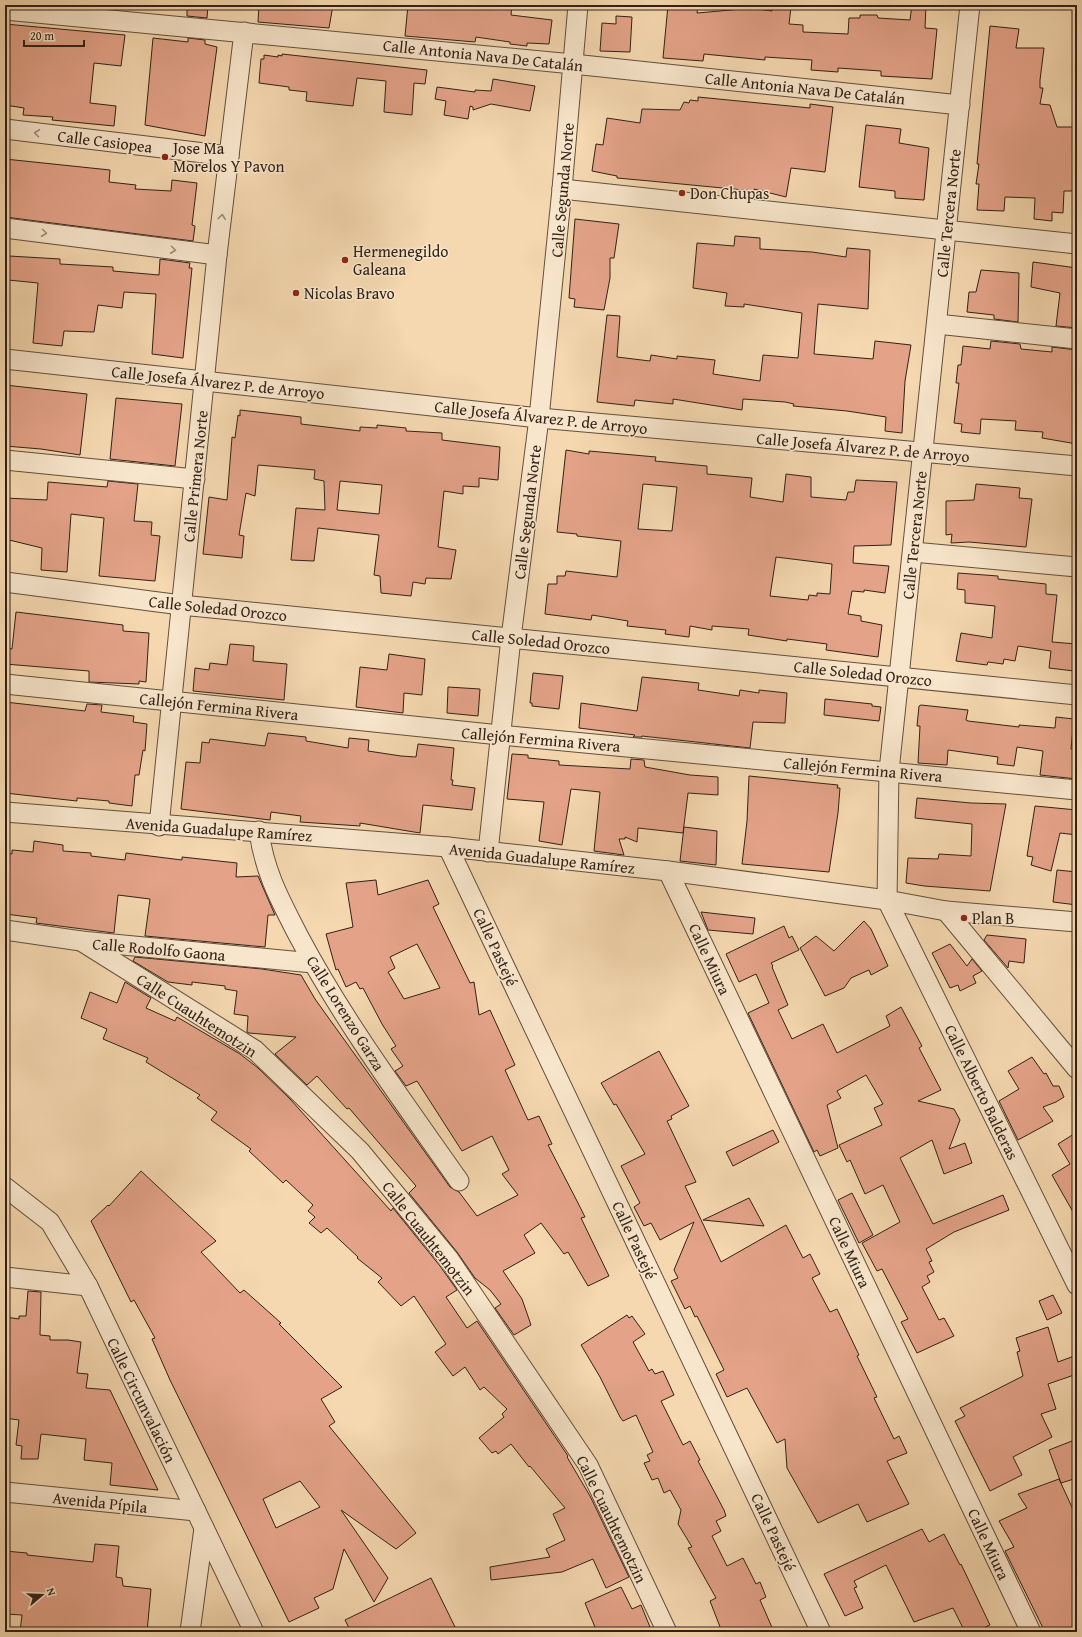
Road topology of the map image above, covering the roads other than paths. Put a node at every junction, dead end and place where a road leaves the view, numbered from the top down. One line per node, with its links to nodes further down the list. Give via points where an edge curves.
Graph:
1 (578, 5): 5 (street, Calle Segunda Norte)
2 (970, 5): 6 (street, Calle Tercera Norte)
3 (5, 10): 4 (street, Calle Antonia Nava De Catalán)
4 (244, 32): 5 (street, Calle Antonia Nava De Catalán); 8 (street, Calle Primera Norte)
5 (573, 64): 6 (street, Calle Antonia Nava De Catalán); 9 (street, Calle Segunda Norte)
6 (960, 105): 11 (street, Calle Tercera Norte)
7 (5, 129): 8 (street, Calle Casiopea, one-way to 7)
8 (229, 156): 13 (street, Calle Primera Norte, one-way to 8)
9 (562, 189): 11 (street); 18 (street, Calle Segunda Norte)
10 (5, 228): 13 (street, one-way to 13)
11 (946, 231): 12 (street); 14 (street, Calle Tercera Norte)
12 (1077, 244)
13 (217, 256): 17 (street, Calle Primera Norte)
14 (937, 324): 15 (street); 19 (street, Calle Tercera Norte)
15 (1077, 339)
16 (5, 359): 17 (street, Calle Josefa Álvarez P. de Arroyo)
17 (205, 381): 18 (street, Calle Josefa Álvarez P. de Arroyo); 22 (street, Calle Primera Norte)
18 (539, 418): 19 (street, Calle Josefa Álvarez P. de Arroyo); 27 (street, Calle Segunda Norte)
19 (923, 452): 21 (street, Calle Josefa Álvarez P. de Arroyo); 23 (street, Calle Tercera Norte)
20 (5, 460): 22 (street)
21 (1077, 466)
22 (195, 479): 26 (street, Calle Primera Norte)
23 (912, 552): 24 (street); 28 (street, Calle Tercera Norte)
24 (1077, 567)
25 (5, 582): 26 (street, Calle Soledad Orozco)
26 (181, 605): 27 (street, Calle Soledad Orozco); 31 (street, Calle Primera Norte)
27 (511, 638): 28 (street, Calle Soledad Orozco); 32 (street, Calle Segunda Norte)
28 (899, 676): 30 (street, Calle Soledad Orozco); 33 (street, Calle Tercera Norte)
29 (5, 684): 31 (street, Callejón Fermina Rivera)
30 (1077, 695)
31 (171, 701): 32 (street, Callejón Fermina Rivera); 36 (street, Calle Primera Norte)
32 (500, 736): 33 (street, Callejón Fermina Rivera); 39 (street, Calle Segunda Norte)
33 (889, 771): 34 (street, Callejón Fermina Rivera); 41 (street, Calle Tercera Norte)
34 (1077, 790)
35 (5, 812): 36 (street, Avenida Guadalupe Ramírez)
36 (159, 826): 37 (street, Avenida Guadalupe Ramírez)
37 (259, 831): 38 (street, Avenida Guadalupe Ramírez); 46 (street, Calle Lorenzo Garza, via 262,854 273,887)
38 (448, 848): 39 (street, Avenida Guadalupe Ramírez); 59 (street, Calle Pastejé)
39 (488, 852): 40 (street, Avenida Guadalupe Ramírez)
40 (668, 871): 41 (street, Avenida Guadalupe Ramírez); 60 (street, Calle Miura)
41 (887, 900): 42 (street, Avenida Guadalupe Ramírez); 51 (street, Calle Alberto Balderas)
42 (946, 911): 43 (street, Avenida Guadalupe Ramírez); 47 (street)
43 (1077, 922)
44 (5, 930): 45 (street, Calle Rodolfo Gaona)
45 (81, 941): 46 (street, Calle Rodolfo Gaona); 58 (street, Calle Cuauhtemotzin, via 255,1050 360,1151 449,1259 588,1465)
46 (313, 963): 48 (street, Calle Lorenzo Garza, via 358,1036)
47 (1077, 1069)
48 (459, 1181)
49 (5, 1187): 52 (street, Calle Circunvalación, via 50,1222)
50 (5, 1277): 52 (street)
51 (1077, 1285)
52 (88, 1286): 54 (street, Calle Circunvalación)
53 (5, 1492): 54 (street, Avenida Pípila)
54 (196, 1511): 55 (street, Calle Circunvalación)
55 (204, 1528): 56 (street); 57 (street, Calle Circunvalación)
56 (190, 1632)
57 (254, 1632)
58 (667, 1632)
59 (821, 1632)
60 (1031, 1632)

